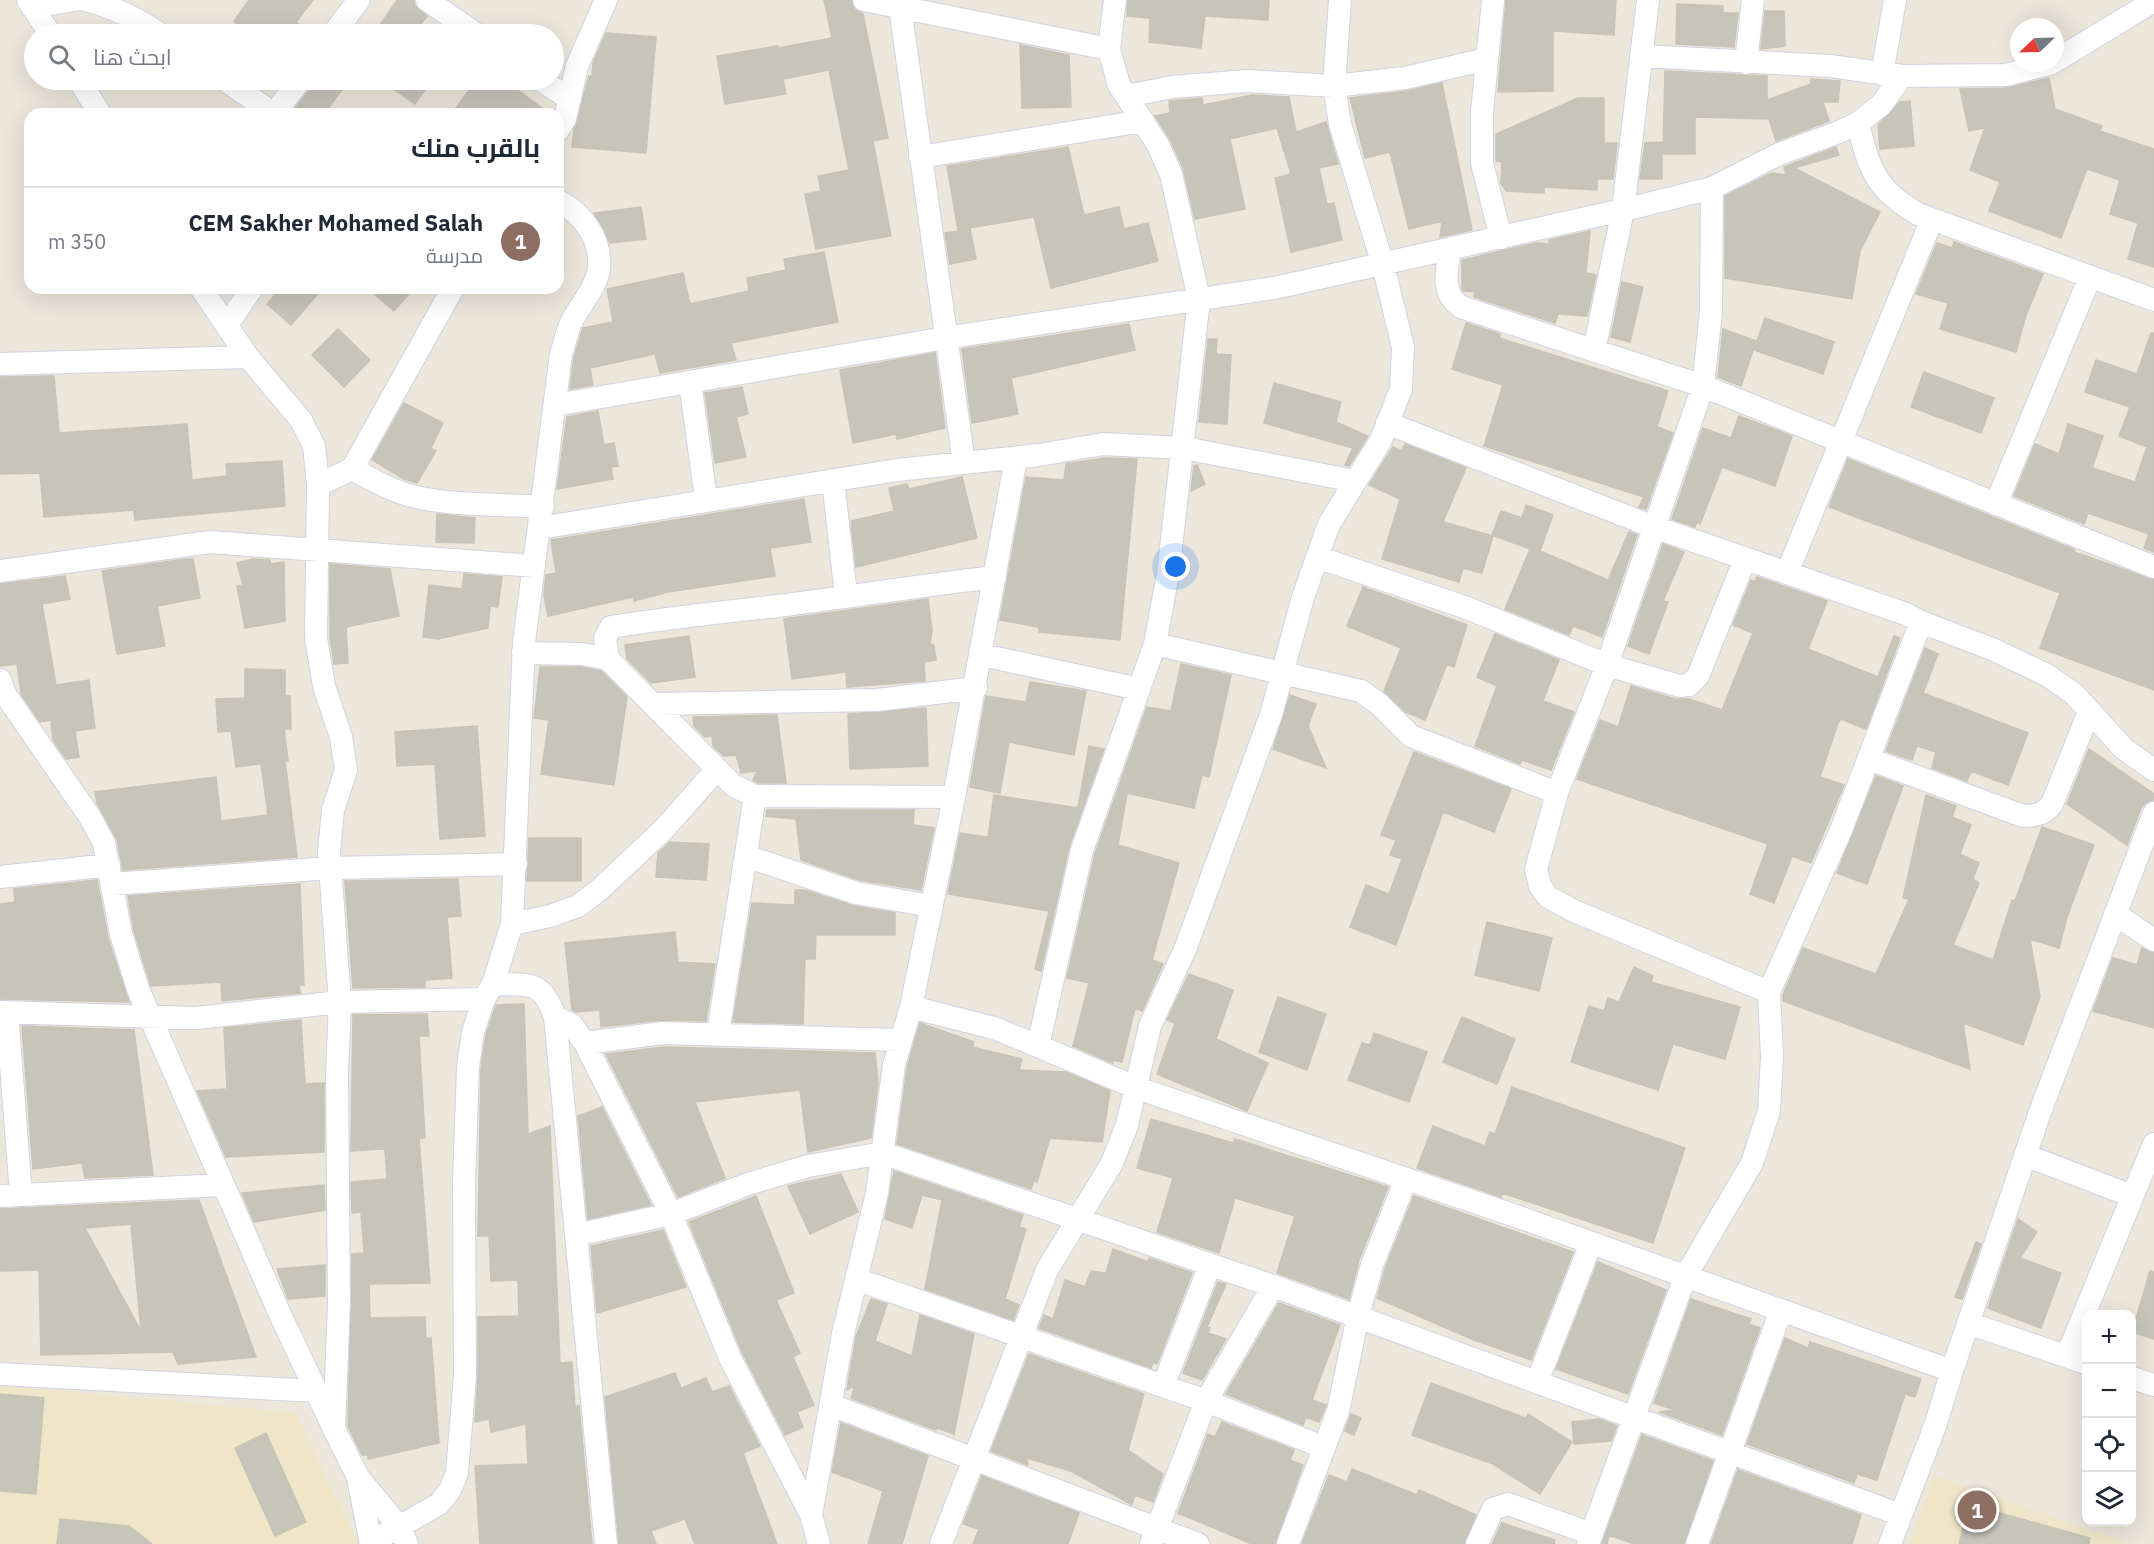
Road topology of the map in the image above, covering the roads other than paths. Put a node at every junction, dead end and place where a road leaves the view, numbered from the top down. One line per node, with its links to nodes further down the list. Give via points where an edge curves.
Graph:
1 (75, 0): 14 (street)
2 (86, 0): 17 (street)
3 (359, 0): 18 (street)
4 (426, 0): 19 (street)
5 (606, 0): 33 (street, via 577,66)
6 (864, 0): 15 (street)
7 (1115, 0): 20 (street)
8 (1340, 0): 27 (street)
9 (1493, 0): 23 (street)
10 (1648, 0): 22 (street)
11 (1753, 0): 24 (street)
12 (1895, 0): 26 (street)
13 (2154, 1): 21 (street)
14 (30, 3): 16 (street)
15 (900, 7): 20 (street); 40 (street)
16 (44, 24)
17 (146, 24)
18 (341, 24)
19 (461, 24)
20 (1109, 49): 32 (street, via 1119,85)
21 (2064, 55)
22 (1641, 56): 24 (street); 43 (street)
23 (1487, 59): 27 (street, via 1405,78); 45 (street, via 1482,163)
24 (1746, 63): 26 (street, via 1830,66)
25 (2017, 72): 26 (street)
26 (1892, 75): 39 (street, via 1881,105)
27 (1334, 86): 32 (street, via 1247,81 1172,87); 47 (street, via 1340,124)
28 (85, 90): 34 (street)
29 (239, 90): 35 (street)
30 (292, 90): 36 (street)
31 (556, 90): 33 (street)
32 (1127, 96): 38 (street)
33 (570, 99): 37 (street)
34 (96, 108)
35 (265, 108)
36 (279, 108)
37 (564, 121)
38 (1143, 122): 40 (street); 52 (street, via 1170,174)
39 (1858, 123): 41 (street, via 1779,154); 44 (street, via 1881,187 1898,202)
40 (920, 157): 55 (street)
41 (1712, 188): 43 (street); 60 (street, via 1712,312)
42 (564, 204): 61 (street, via 587,225 597,247 599,270 572,320 561,354)
43 (1623, 210): 45 (street); 56 (street)
44 (1932, 219): 48 (street); 63 (street)
45 (1501, 238): 46 (street)
46 (1450, 249): 47 (street); 56 (street, via 1447,292 1461,308)
47 (1383, 265): 52 (street); 62 (street, via 1403,347 1401,389)
48 (2090, 277): 53 (street); 72 (street)
49 (205, 294): 54 (street)
50 (248, 294): 54 (street)
51 (450, 294): 67 (street)
52 (1199, 299): 55 (street); 64 (street)
53 (2154, 300)
54 (226, 325): 57 (street)
55 (945, 338): 59 (street); 66 (street)
56 (1594, 351): 60 (street)
57 (248, 357): 58 (street); 70 (street, via 302,420 314,446)
58 (0, 364)
59 (690, 382): 61 (street); 71 (street)
60 (1703, 386): 63 (street); 74 (street)
61 (555, 405): 73 (street)
62 (1387, 423): 69 (street); 74 (street)
63 (1841, 442): 72 (street); 81 (street)
64 (1184, 448): 65 (street, via 1103,444); 69 (street); 85 (street)
65 (1016, 458): 66 (street); 82 (street)
66 (964, 463): 68 (street)
67 (352, 469): 70 (street); 73 (street, via 414,497)
68 (833, 480): 71 (street); 83 (street)
69 (1355, 481): 76 (street, via 1329,524)
70 (318, 485): 75 (street)
71 (706, 499): 73 (street)
72 (1996, 504): 79 (street)
73 (541, 517): 78 (street)
74 (1654, 528): 77 (street); 89 (street)
75 (316, 550): 78 (street); 80 (street, via 210,542); 105 (street, via 316,638 346,770 333,810)
76 (1317, 557): 89 (street, via 1467,608); 90 (street)
77 (1744, 559): 81 (street); 89 (street, via 1698,676 1689,685 1680,686)
78 (534, 566): 86 (street)
79 (2154, 567)
80 (0, 572)
81 (1787, 573): 84 (street)
82 (995, 577): 83 (street); 87 (street)
83 (846, 595): 88 (street, via 611,627 605,638)
84 (1922, 622): 95 (street, via 2047,675 2074,694); 96 (street)
85 (1155, 644): 90 (street); 93 (street)
86 (523, 653): 88 (street, via 582,654); 104 (street)
87 (982, 655): 92 (street); 93 (street)
88 (608, 659): 94 (street)
89 (1607, 664): 99 (street)
90 (1283, 675): 99 (street, via 1361,691 1411,736); 123 (street, via 1186,947 1150,1026)
91 (0, 680): 106 (street, via 11,703 90,817 104,843)
92 (975, 688): 94 (street, via 877,700); 101 (street)
93 (1139, 689): 122 (street, via 1082,850)
94 (655, 704): 97 (street)
95 (2089, 712): 96 (street, via 2052,804 2047,811 2033,816 2023,816); 98 (street, via 2124,749)
96 (1869, 759): 113 (street)
97 (717, 769): 100 (street, via 734,786); 110 (street, via 664,829 578,906)
98 (2154, 770)
99 (1557, 792): 113 (street, via 1536,869 1539,886 1548,897)
100 (755, 796): 101 (street); 103 (street)
101 (954, 797): 108 (street)
102 (2154, 813): 109 (street)
103 (746, 856): 108 (street, via 856,893); 119 (street)
104 (516, 864): 105 (street); 110 (street)
105 (330, 868): 106 (street); 114 (street)
106 (110, 875): 107 (street); 117 (street, via 138,989)
107 (0, 877)
108 (932, 906): 115 (street)
109 (2115, 914): 111 (street); 126 (street)
110 (512, 924): 112 (street)
111 (2154, 940)
112 (488, 991): 114 (street); 118 (street, via 535,985 544,993); 161 (street, via 473,1032 468,1067 465,1376 456,1473 439,1504)
113 (1769, 992): 136 (street, via 1769,1111 1752,1163)
114 (340, 1002): 117 (street, via 196,1018); 154 (street, via 339,1304)
115 (911, 1007): 120 (street); 122 (street, via 994,1028)
116 (4, 1012): 117 (street); 129 (street)
117 (151, 1015): 128 (street)
118 (555, 1017): 121 (street, via 572,1025); 133 (street)
119 (718, 1034): 120 (street); 121 (street, via 663,1033)
120 (899, 1040): 125 (street)
121 (585, 1043): 131 (street)
122 (1038, 1046): 123 (street)
123 (1137, 1088): 127 (street); 132 (street, via 1112,1163)
124 (2154, 1144): 130 (street)
125 (883, 1153): 131 (street, via 798,1169); 132 (street); 137 (street)
126 (2025, 1155): 130 (street); 141 (street)
127 (1406, 1179): 134 (street); 140 (street, via 1372,1265)
128 (223, 1185): 129 (street); 150 (street)
129 (10, 1195)
130 (2132, 1196): 143 (street)
131 (671, 1214): 133 (street); 159 (street, via 730,1358)
132 (1079, 1220): 135 (street); 142 (street, via 1047,1270)
133 (576, 1235): 165 (street)
134 (1591, 1243): 136 (street); 147 (street)
135 (1210, 1265): 138 (street); 149 (street)
136 (1685, 1277): 139 (street); 153 (street)
137 (856, 1279): 142 (street); 152 (street)
138 (1273, 1286): 140 (street); 151 (street)
139 (1781, 1310): 144 (street); 156 (street)
140 (1358, 1316): 147 (street); 155 (street, via 1338,1411)
141 (1968, 1323): 143 (street); 144 (street)
142 (1021, 1337): 149 (street); 157 (street)
143 (2077, 1360)
144 (1952, 1371): 160 (street)
145 (0, 1374): 150 (street)
146 (2136, 1379): 148 (street)
147 (1537, 1382): 153 (street)
148 (2154, 1385)
149 (1162, 1386): 151 (street)
150 (316, 1391): 154 (street)
151 (1206, 1401): 155 (street); 162 (street)
152 (831, 1405): 157 (street); 159 (street)
153 (1634, 1417): 156 (street); 163 (street)
154 (334, 1429): 158 (street)
155 (1323, 1447): 169 (street)
156 (1731, 1452): 160 (street); 171 (street)
157 (974, 1458): 162 (street); 167 (street)
158 (358, 1477): 161 (street); 164 (street)
159 (811, 1515): 166 (street)
160 (1901, 1515): 172 (street)
161 (404, 1536): 164 (street)
162 (1154, 1536): 168 (street)
163 (1590, 1539): 170 (street, via 1508,1504 1493,1509)
164 (370, 1543)
165 (606, 1544)
166 (819, 1544)
167 (941, 1544)
168 (1198, 1544)
169 (1288, 1544)
170 (1478, 1544)
171 (1697, 1544)
172 (1890, 1544)

